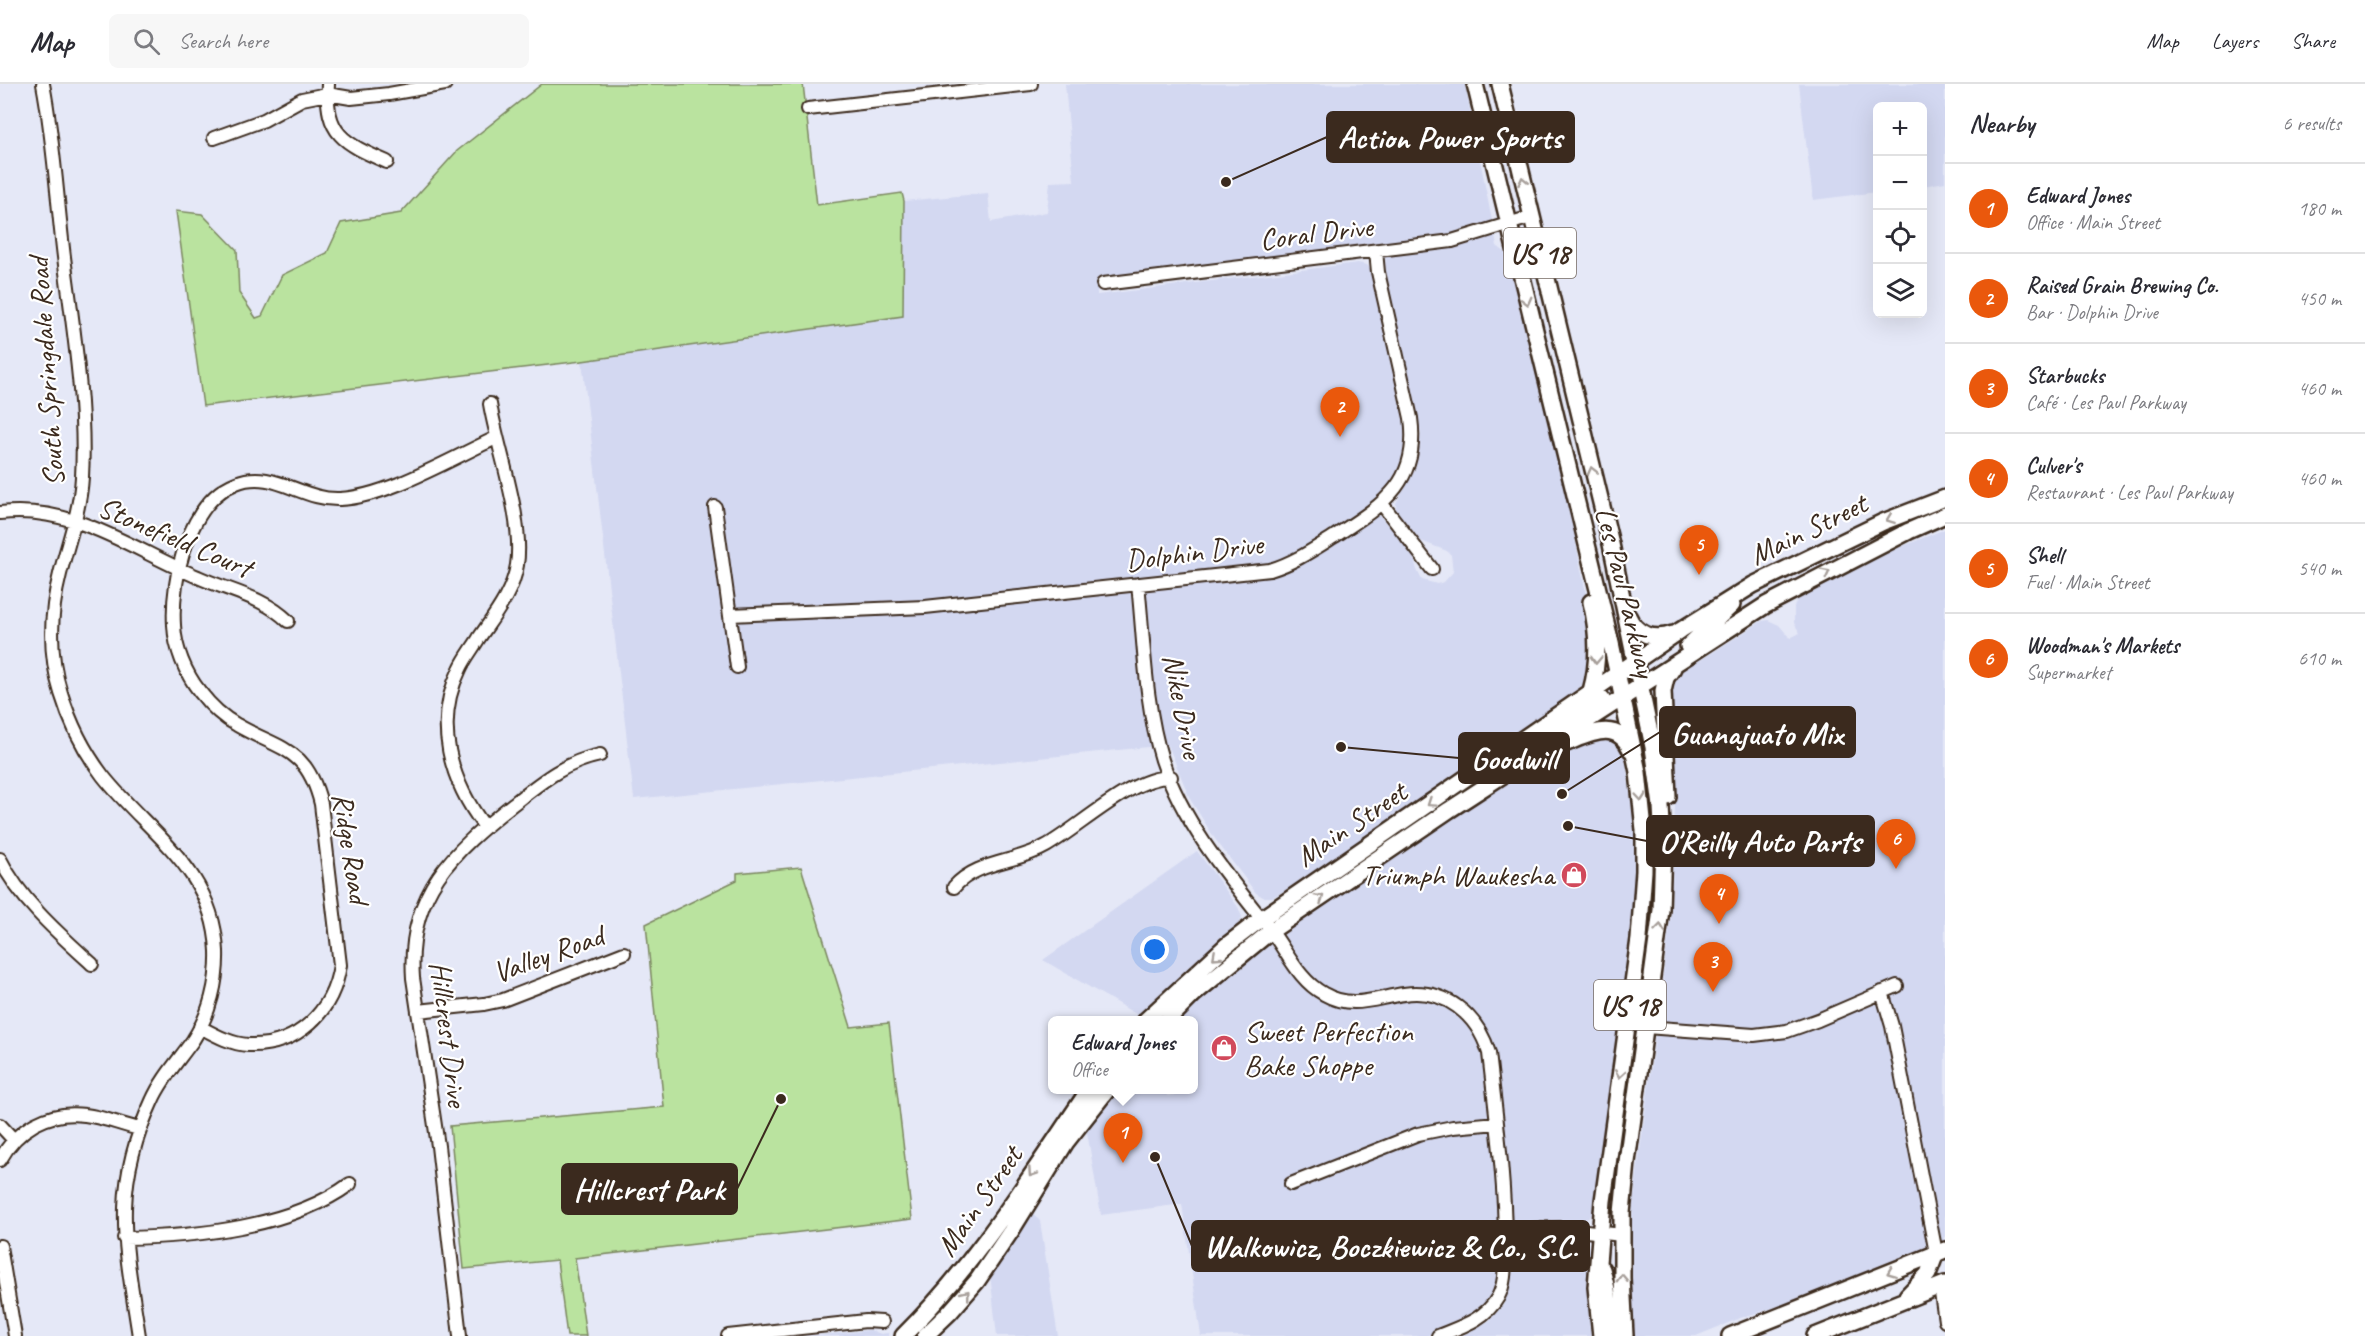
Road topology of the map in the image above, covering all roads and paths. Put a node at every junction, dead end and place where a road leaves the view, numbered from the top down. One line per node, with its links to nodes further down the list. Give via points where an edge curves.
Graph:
1 (43, 84): 26 (street, South Springdale Road, via 81,420 82,476)
2 (444, 84): 7 (street, via 351,98)
3 (1030, 84): 8 (street)
4 (1475, 84): 14 (main road, Les Paul Parkway / US 18)
5 (1492, 84): 10 (main road)
6 (1500, 84): 10 (main road, Les Paul Parkway / US 18)
7 (328, 89): 11 (street, via 264,120); 12 (street, via 327,107 333,126 352,147)
8 (931, 89): 9 (street)
9 (808, 110)
10 (1511, 130): 13 (main road, Les Paul Parkway / US 18, one-way to 10)
11 (213, 138)
12 (387, 162)
13 (1531, 217): 14 (street, Coral Drive); 18 (main road, Les Paul Parkway / US 18)
14 (1508, 224): 15 (street, Coral Drive, via 1452,241); 18 (main road, via 1525,231 1555,357); 20 (main road, Les Paul Parkway / US 18, one-way to 20)
15 (1376, 251): 16 (street, Coral Drive); 22 (street, Dolphin Drive, via 1412,428 1406,469)
16 (1103, 284)
17 (490, 404): 19 (street)
18 (1580, 422): 32 (main road, Les Paul Parkway / US 18, one-way to 18)
19 (496, 438): 27 (street, Ridge Road, via 385,490 355,498 318,498 270,480 237,482 205,505); 47 (street, via 515,520 517,568 508,592 460,668 447,718 448,754 453,770)
20 (1575, 498): 39 (main road, Les Paul Parkway / US 18); 40 (main road, one-way to 40, via 1580,551 1596,631 1597,662)
21 (1945, 498): 30 (main road, Main Street, one-way to 30, via 1883,522)
22 (1382, 504): 28 (street); 29 (street, Dolphin Drive, via 1284,566)
23 (714, 507): 33 (street)
24 (0, 513): 26 (street, Stonefield Court, via 40,513)
25 (1945, 515): 31 (main road, Main Street, one-way to 25)
26 (75, 522): 27 (street, Stonefield Court, via 114,535); 62 (street, South Springdale Road, via 55,600 52,634 59,690 90,758 185,863 207,903 216,936 217,971 210,1006)
27 (180, 569): 34 (street, Stonefield Court, via 258,600); 62 (street, Ridge Road, via 174,625 192,681 230,721 293,754 317,788 340,952 339,975 329,1003 315,1020 294,1035 278,1042 249,1045)
28 (1432, 569)
29 (1138, 584): 33 (street, Dolphin Drive, via 925,607); 44 (street, Nike Drive, via 1155,727 1163,763)
30 (1752, 586): 31 (main road); 35 (main road, Main Street); 36 (main road, via 1762,591 1760,600); 39 (main road, via 1699,637)
31 (1790, 592): 36 (main road, Main Street)
32 (1625, 610): 35 (main road, via 1636,628 1647,635 1660,637); 39 (main road, Les Paul Parkway / US 18)
33 (730, 615): 38 (street)
34 (288, 621)
35 (1681, 630): 39 (main road, Main Street)
36 (1706, 644): 37 (main road, Main Street)
37 (1676, 664): 39 (main road, Main Street); 46 (main road, via 1663,686 1669,793)
38 (737, 667)
39 (1629, 683): 40 (main road, Main Street); 42 (main road, Main Street); 43 (main road, Les Paul Parkway / US 18); 45 (main road, via 1497,768); 46 (main road, Les Paul Parkway / US 18, via 1657,769)
40 (1591, 691): 50 (main road, Main Street, one-way to 50)
41 (600, 755): 47 (street, Hillcrest Drive, via 556,771)
42 (1536, 755): 43 (main road, via 1607,731 1624,739); 45 (main road, Main Street)
43 (1636, 760): 52 (main road, Les Paul Parkway / US 18, one-way to 52, via 1644,830)
44 (1171, 777): 49 (street, via 1148,781 1045,847 968,874); 50 (street, Nike Drive, via 1204,841)
45 (1434, 820): 51 (main road, Main Street, one-way to 45)
46 (1662, 820): 64 (main road, Les Paul Parkway / US 18, one-way to 46, via 1661,910)
47 (485, 827): 58 (street, Hillcrest Drive, via 445,866 419,917 412,958)
48 (1, 865): 54 (street, via 48,922)
49 (954, 887)
50 (1261, 919): 51 (street, Nike Drive); 55 (main road, Main Street, one-way to 55)
51 (1271, 931): 61 (main road, Main Street); 67 (street, Nike Drive, via 1296,968 1316,989 1332,998 1359,1003 1425,994 1465,1011 1481,1032 1489,1053)
52 (1638, 943): 63 (main road, Les Paul Parkway / US 18); 64 (main road, via 1644,961 1638,1009)
53 (624, 953): 58 (street, Valley Road, via 503,1000)
54 (92, 964)
55 (1187, 981): 59 (main road, Main Street); 60 (main road, via 1188,991)
56 (1897, 986): 57 (street)
57 (1882, 992): 64 (street, via 1808,1024 1770,1034); 82 (street)
58 (418, 1011): 95 (street, Hillcrest Drive)
59 (1150, 1016)
60 (1164, 1016)
61 (1172, 1016)
62 (200, 1027): 69 (street, South Springdale Road, via 153,1097)
63 (1626, 1027): 70 (main road, via 1638,1045 1629,1112); 77 (main road, Les Paul Parkway / US 18, one-way to 77)
64 (1646, 1027): 70 (main road, Les Paul Parkway / US 18)
65 (1086, 1094): 75 (main road, Main Street, one-way to 75)
66 (1103, 1094): 75 (main road, Main Street)
67 (1497, 1123): 74 (street, via 1411,1136); 76 (street, Nike Drive)
68 (0, 1125): 71 (street)
69 (140, 1129): 71 (street, via 69,1114 42,1121); 79 (street, South Springdale Road, via 128,1171)
70 (1631, 1131): 78 (main road, Les Paul Parkway / US 18)
71 (13, 1139): 72 (street)
72 (0, 1160)
73 (350, 1184): 79 (street, via 324,1201 242,1226)
74 (1291, 1184)
75 (1005, 1227): 81 (main road, Main Street)
76 (1505, 1230): 77 (street); 99 (street, Nike Drive, via 1505,1269 1497,1299 1483,1315)
77 (1600, 1231): 78 (street); 83 (main road, Les Paul Parkway / US 18)
78 (1622, 1235): 102 (main road, Les Paul Parkway / US 18, one-way to 78)
79 (124, 1238): 94 (street, South Springdale Road)
80 (0, 1246): 93 (street)
81 (988, 1251): 87 (main road, Main Street); 89 (main road, Main Street, one-way to 81)
82 (1941, 1252): 86 (main road, via 1928,1274); 88 (main road, one-way to 88)
83 (1599, 1257): 100 (main road, Les Paul Parkway / US 18); 101 (main road)
84 (1945, 1270): 85 (main road)
85 (1943, 1285): 86 (main road); 91 (street)
86 (1903, 1300): 105 (main road)
87 (938, 1302): 89 (main road); 97 (main road, Main Street)
88 (1807, 1306): 103 (main road); 104 (main road)
89 (950, 1312): 98 (main road, Main Street)
90 (882, 1322): 92 (street)
91 (1945, 1322)
92 (781, 1333): 96 (street)
93 (15, 1336)
94 (139, 1336)
95 (460, 1336)
96 (728, 1336)
97 (903, 1336)
98 (925, 1336)
99 (1438, 1336)
100 (1599, 1336)
101 (1612, 1336)
102 (1625, 1336)
103 (1730, 1336)
104 (1756, 1336)
105 (1815, 1336)

